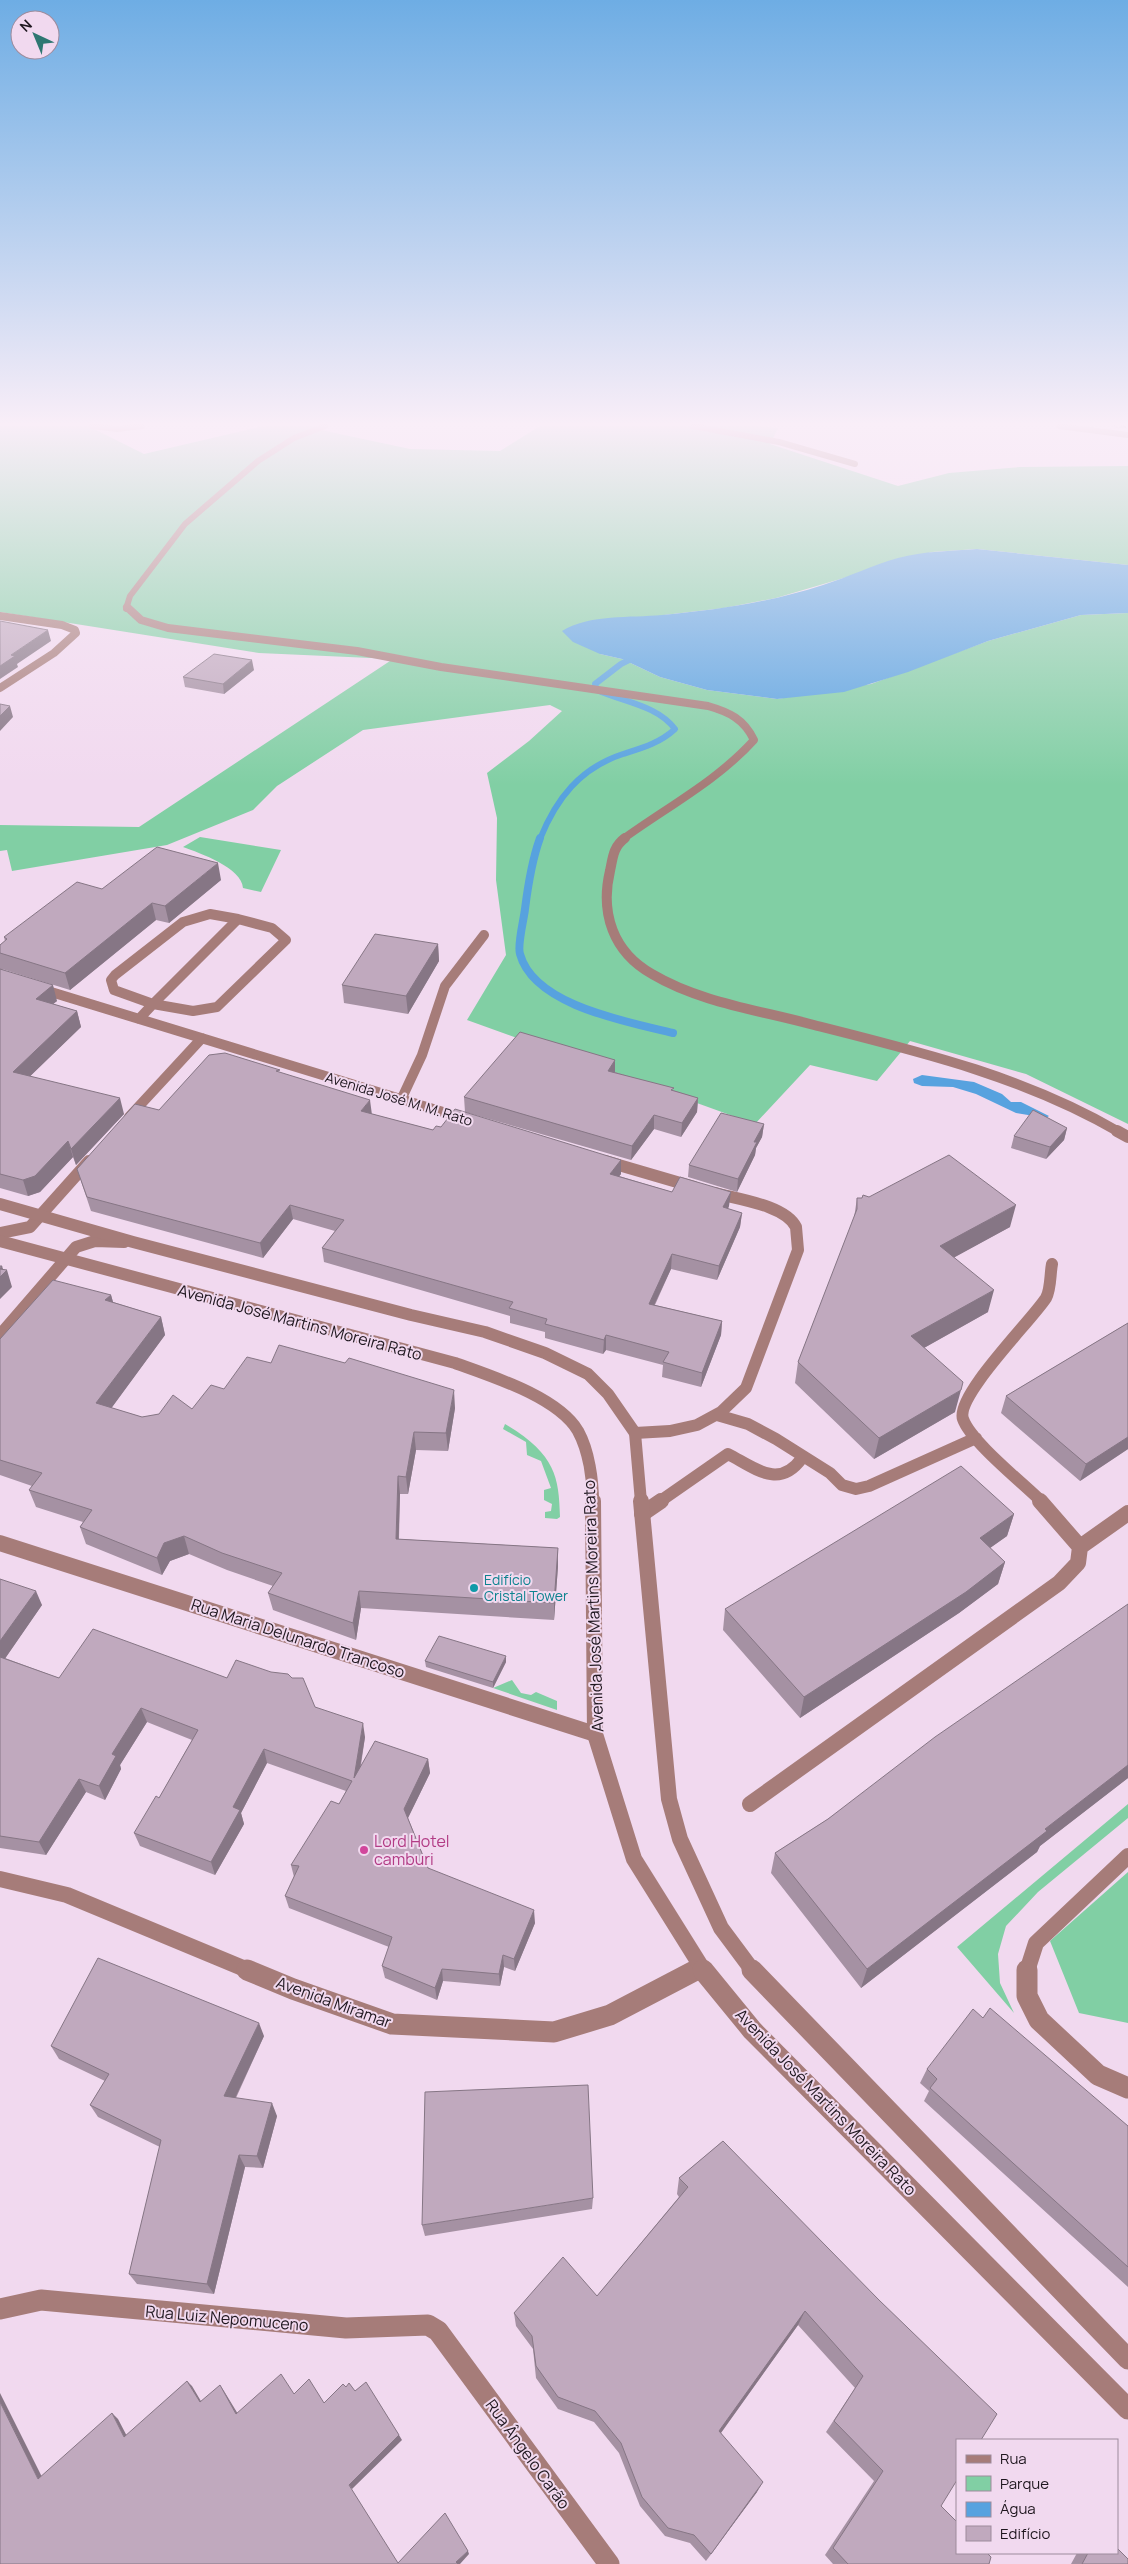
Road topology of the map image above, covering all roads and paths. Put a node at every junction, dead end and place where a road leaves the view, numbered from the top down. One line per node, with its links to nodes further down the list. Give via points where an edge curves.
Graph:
1 (168, 546): 13 (street, via 130,596 126,610 141,620 168,628 357,651 726,711 748,725 754,740 742,756 656,815 616,847 606,883 606,917 620,950 662,980 718,1000 1021,1083 1108,1124)
2 (0, 616): 3 (street, via 71,628 76,633 75,637)
3 (0, 688)
4 (238, 919): 7 (street); 7 (street, via 210,914 183,922 111,980 114,990); 7 (street, via 272,928 286,940 217,1007 205,1012 190,1012)
5 (484, 935): 10 (street, via 445,986 422,1055)
6 (28, 985): 8 (street, Avenida José M. M. Rato)
7 (154, 1004): 8 (street)
8 (139, 1019): 9 (street, Avenida José M. M. Rato)
9 (202, 1038): 10 (street, Avenida José M. M. Rato); 12 (street)
10 (401, 1100): 11 (street, Avenida José M. M. Rato)
11 (477, 1122)
12 (121, 1126)
13 (1128, 1137)
14 (94, 1155): 17 (street)
15 (591, 1156): 24 (street, via 780,1213 793,1221 799,1235 798,1250 746,1388)
16 (0, 1204): 17 (street)
17 (40, 1214): 18 (street, via 30,1227); 20 (street)
18 (0, 1233)
19 (0, 1240): 21 (street, Avenida José Martins Moreira Rato)
20 (133, 1242): 21 (street, via 95,1241 76,1247); 25 (street, via 485,1332 545,1352 588,1374 608,1394)
21 (66, 1258): 23 (street); 32 (street, Avenida José Martins Moreira Rato, via 455,1363 512,1384 556,1409 577,1430 585,1449 593,1490)
22 (1052, 1264): 26 (street, via 1047,1296 974,1387 965,1404 963,1420)
23 (0, 1335)
24 (717, 1415): 25 (street, via 706,1423 677,1431); 27 (street, via 748,1424)
25 (635, 1433): 29 (street)
26 (976, 1438): 27 (street, via 856,1489 842,1485 830,1473); 31 (street, via 1065,1525)
27 (802, 1458): 29 (street, via 796,1470 786,1476 775,1476 728,1454)
28 (1128, 1513): 31 (street)
29 (642, 1514): 40 (street, via 670,1799 680,1839 721,1928 754,1972)
30 (0, 1543): 32 (street, Rua Maria Delunardo Trancoso)
31 (1080, 1547): 33 (street, via 1078,1563 1059,1582)
32 (596, 1734): 36 (street, Avenida José Martins Moreira Rato, via 634,1859)
33 (750, 1804)
34 (1128, 1856): 37 (street, via 1036,1943 1027,1967 1027,1996 1039,2020 1098,2075)
35 (0, 1879): 36 (street, Avenida Miramar, via 67,1895 293,1989 392,2024 554,2032 610,2014)
36 (702, 1967): 41 (street, Avenida José Martins Moreira Rato, via 752,2030 801,2081)
37 (1128, 2088)
38 (0, 2309): 39 (street, Rua Luiz Nepomuceno, via 41,2300 346,2328 428,2325 438,2331)
39 (447, 2343): 42 (street, Rua Ângelo Carão)
40 (1128, 2359)
41 (1128, 2408)
42 (609, 2564)

